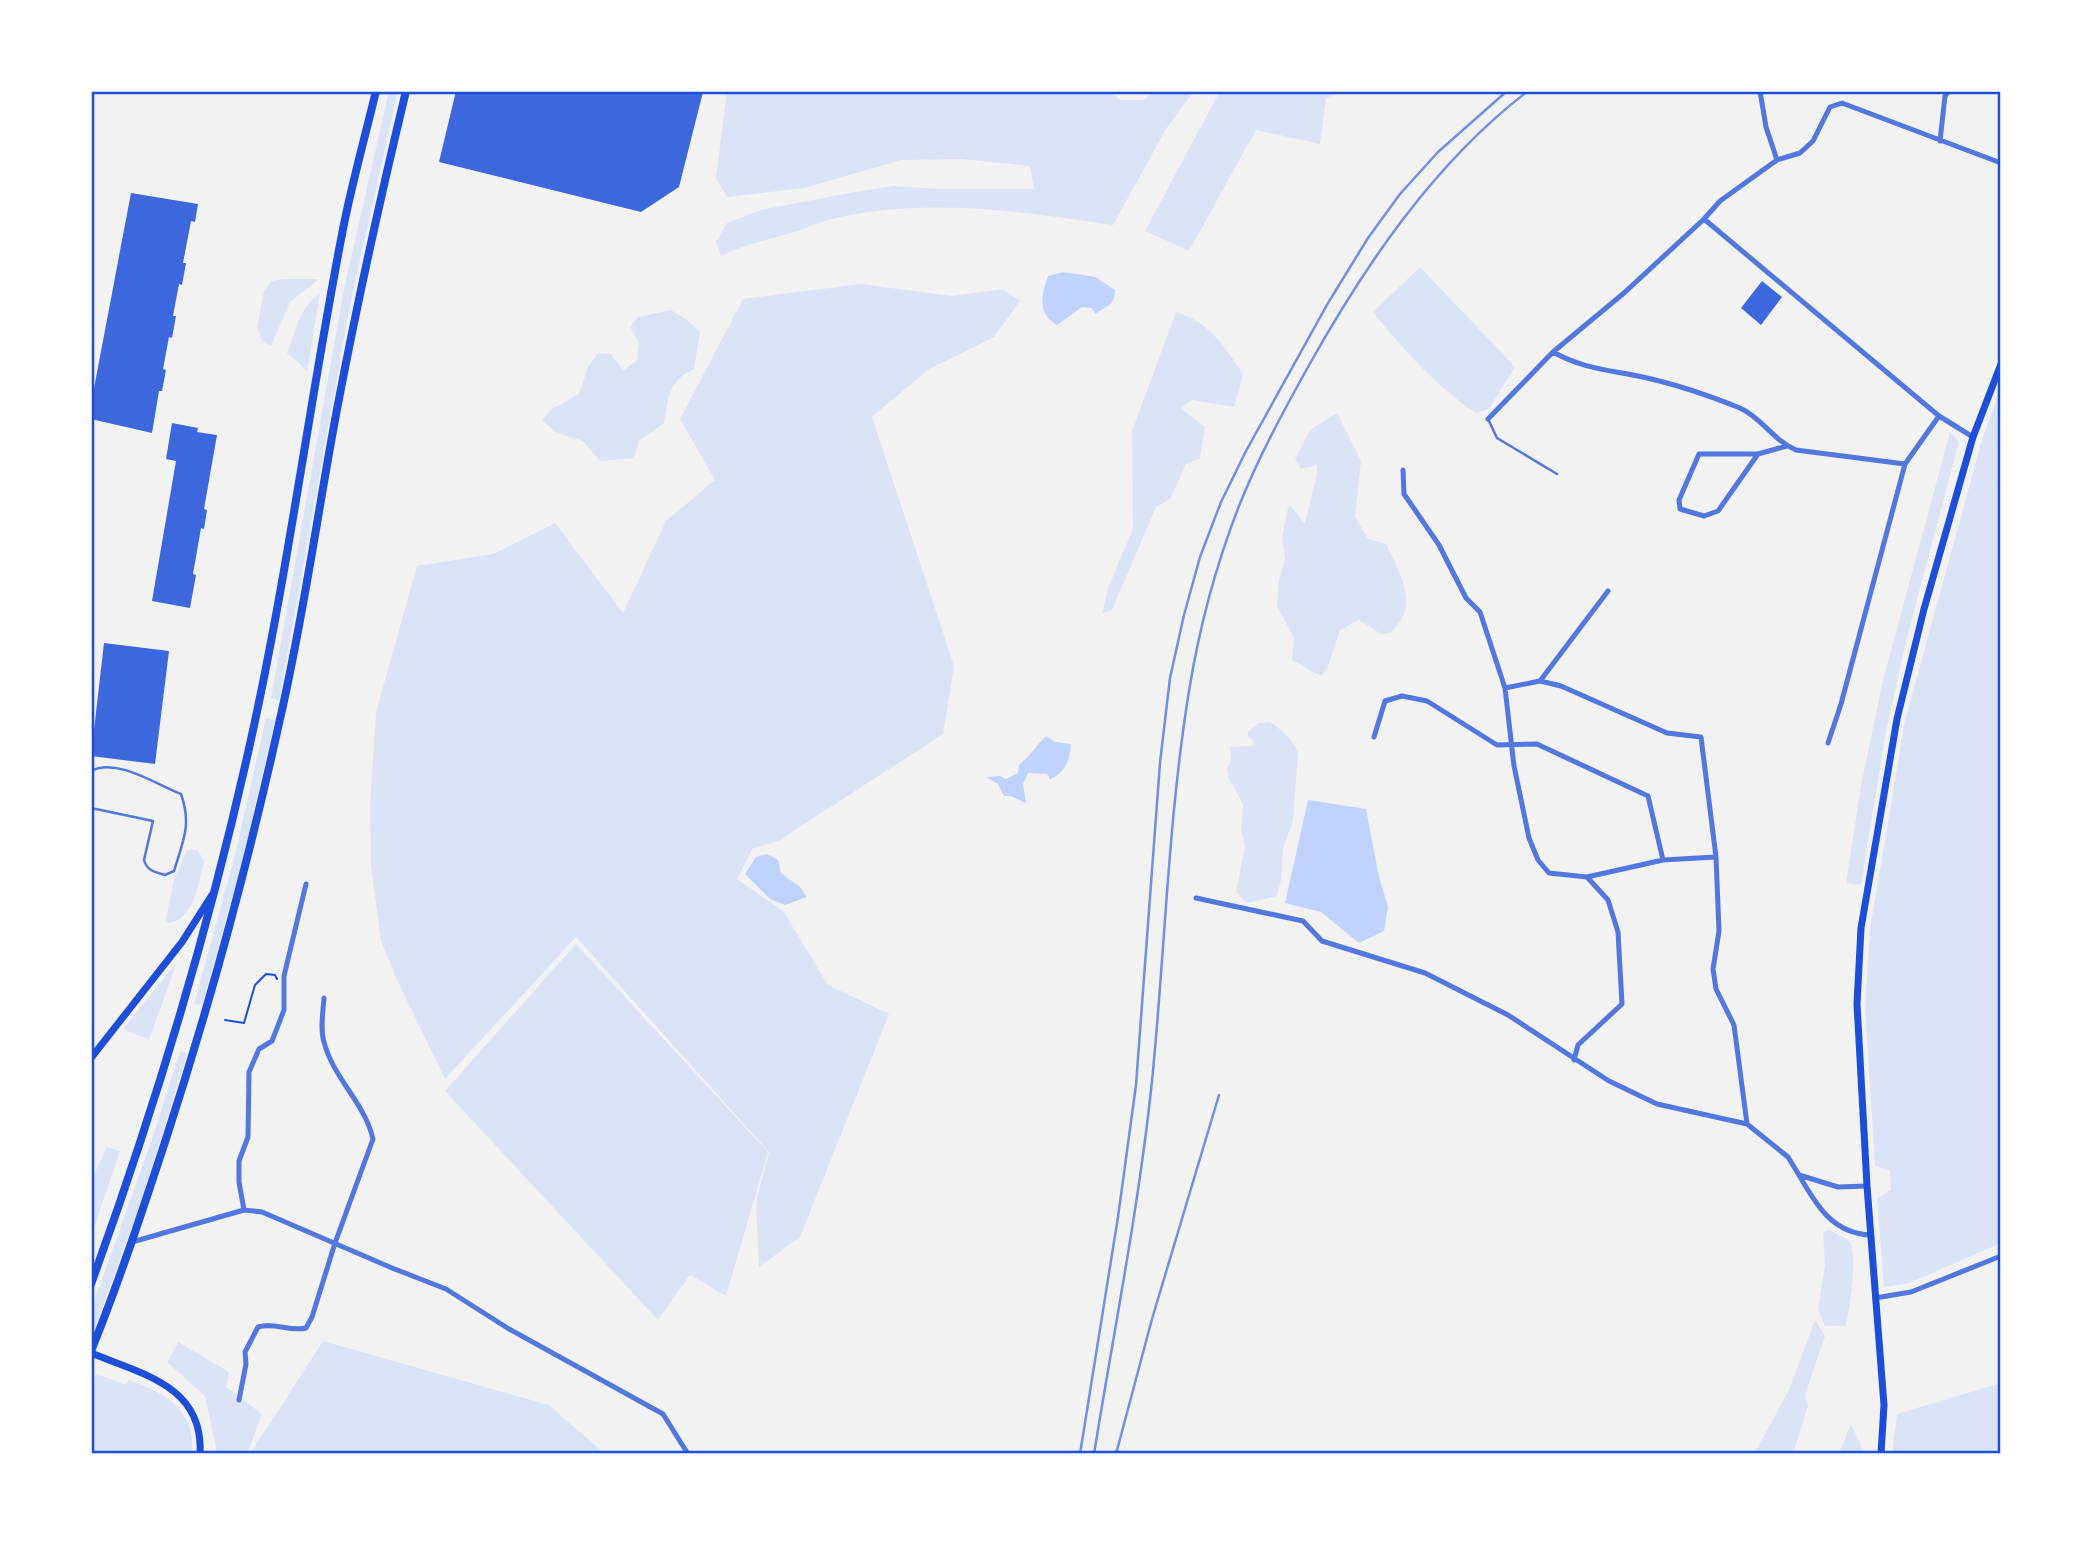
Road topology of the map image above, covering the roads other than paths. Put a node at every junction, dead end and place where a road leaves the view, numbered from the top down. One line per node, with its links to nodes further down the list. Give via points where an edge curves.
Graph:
1 (376, 91): 31 (main road, via 343,226 256,720)
2 (406, 91): 41 (main road, via 338,406 284,704 245,871 216,981)
3 (1760, 91): 6 (street)
4 (1949, 91): 5 (street)
5 (1940, 141): 6 (street, via 1842,103 1830,107 1813,141 1800,153); 7 (street)
6 (1777, 160): 8 (street, via 1720,201)
7 (2001, 163)
8 (1704, 219): 9 (street); 11 (street)
9 (1553, 352): 12 (street); 14 (street, via 1580,366 1658,381 1739,408)
10 (2001, 364): 13 (main road)
11 (1940, 416): 13 (street); 16 (street)
12 (1488, 419): 18 (lane, via 1499,440)
13 (1973, 437): 38 (main road, via 1897,719 1861,928 1857,1004)
14 (1787, 446): 15 (street); 16 (street, via 1811,454)
15 (1758, 454): 15 (street, via 1718,511 1704,516 1680,509 1679,500 1699,454)
16 (1905, 464): 23 (street)
17 (1403, 470): 21 (street, via 1404,494 1439,545 1466,597 1480,612)
18 (1557, 474)
19 (1608, 591): 20 (street)
20 (1540, 681): 21 (street); 27 (street, via 1667,733 1701,737)
21 (1505, 688): 24 (street)
22 (1374, 737): 24 (street, via 1385,701 1402,696 1427,701 1497,746)
23 (1828, 743)
24 (1513, 745): 28 (street, via 1537,744 1648,796); 29 (street, via 1520,798 1538,860 1549,873)
25 (91, 771): 26 (lane, via 101,767 142,775 181,794 187,829 174,871 165,875 146,866 153,821)
26 (91, 808)
27 (1716, 856): 28 (street); 36 (street, via 1719,931 1713,969 1716,989 1734,1025)
28 (1663, 860): 29 (street)
29 (1587, 877): 35 (street, via 1608,900 1618,932 1622,1004 1578,1045)
30 (306, 884): 39 (street, via 288,953 284,1010 272,1041 259,1049 249,1072 248,1137 239,1161)
31 (214, 891): 34 (main road, via 182,942); 44 (main road, via 153,1101)
32 (1196, 898): 35 (street, via 1303,921 1322,941 1425,973 1508,1015)
33 (324, 998): 42 (street, via 323,1040 333,1066 370,1125 373,1139)
34 (91, 1058)
35 (1574, 1060): 36 (street, via 1657,1104)
36 (1748, 1124): 37 (street, via 1788,1157)
37 (1800, 1175): 38 (street, via 1838,1187); 40 (street, via 1818,1209 1840,1228)
38 (1867, 1186): 40 (main road)
39 (244, 1210): 41 (street); 42 (street, via 262,1212)
40 (1871, 1235): 45 (main road)
41 (132, 1242): 46 (main road)
42 (335, 1243): 47 (street, via 306,1328 258,1327 245,1352); 49 (street, via 446,1289 663,1414)
43 (2001, 1256): 45 (street, via 1912,1292)
44 (91, 1284)
45 (1875, 1298): 50 (main road, via 1884,1405)
46 (91, 1352): 48 (main road, via 163,1384 185,1399 197,1422)
47 (239, 1400)
48 (200, 1454)
49 (688, 1454)
50 (1881, 1454)

